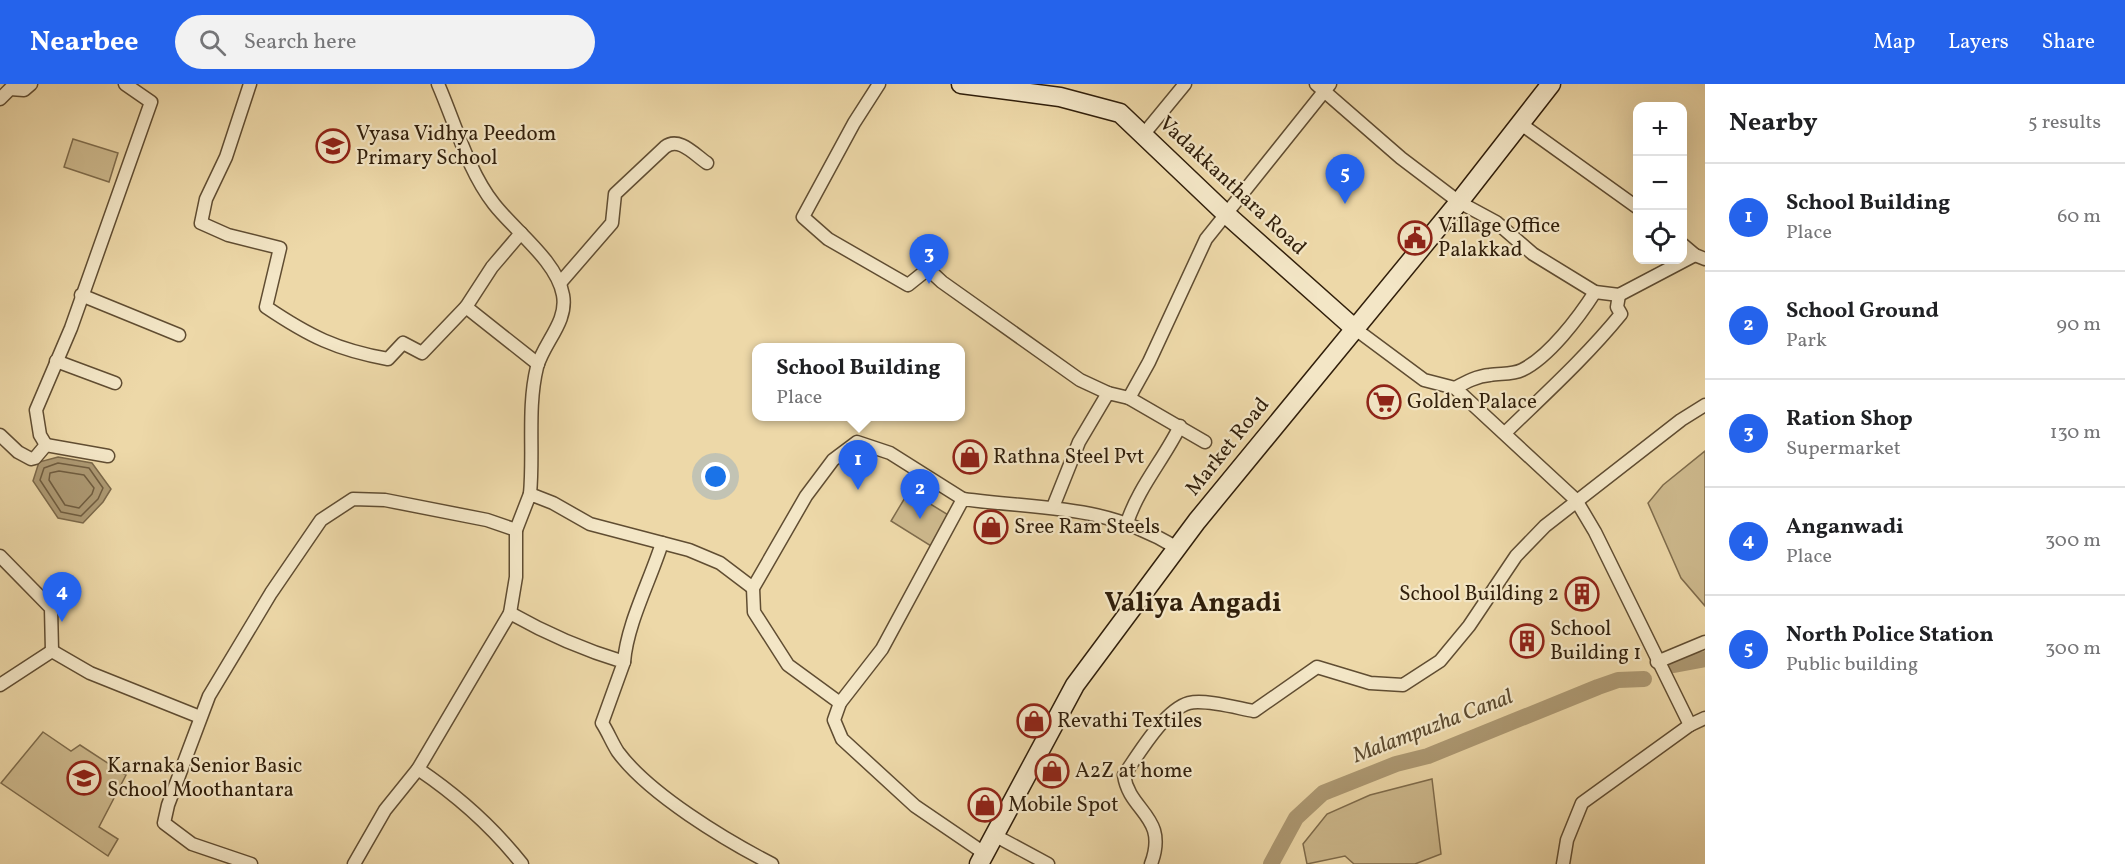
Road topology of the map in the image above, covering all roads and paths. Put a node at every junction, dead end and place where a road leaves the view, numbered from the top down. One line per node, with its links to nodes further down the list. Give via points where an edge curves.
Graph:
1 (31, 84): 10 (street, via 24,90 10,89)
2 (124, 84): 22 (street, via 151,102)
3 (250, 84): 24 (street, via 226,157 206,198 201,223 228,235 280,248 266,308 316,338 349,352 388,359 403,343 422,353)
4 (438, 84): 17 (street, via 477,176 494,204)
5 (879, 84): 31 (street, via 803,217 828,238 908,285 928,269 1080,380)
6 (961, 84): 12 (main road, Vadakkanthara Road, via 1089,103 1120,113)
7 (1185, 84): 12 (street)
8 (1551, 84): 11 (main road, Market Road)
9 (1323, 87): 14 (street, via 1401,158); 16 (street)
10 (0, 99)
11 (1521, 124): 14 (main road, Market Road); 15 (street)
12 (1143, 135): 16 (main road, Vadakkanthara Road)
13 (707, 163): 20 (street, via 677,142 670,142 615,194 612,223)
14 (1459, 202): 21 (street, via 1496,222 1533,254); 25 (main road, Market Road)
15 (1633, 204)
16 (1226, 214): 25 (main road, Vadakkanthara Road); 32 (street, via 1206,239)
17 (521, 233): 20 (street); 24 (street)
18 (1687, 247): 19 (street)
19 (1700, 257): 23 (street)
20 (560, 283): 28 (street, via 563,309)
21 (1595, 292): 23 (street); 30 (street, via 1576,319 1530,365 1521,371 1488,375)
22 (81, 295): 26 (street); 27 (street)
23 (1619, 295): 35 (street, via 1617,307 1621,314 1605,334)
24 (466, 307): 28 (street)
25 (1354, 328): 30 (street, via 1424,380); 47 (main road, Market Road)
26 (179, 335)
27 (56, 361): 29 (street); 38 (street, via 36,410 40,435)
28 (538, 364): 40 (street, via 532,410)
29 (115, 382)
30 (1455, 388): 35 (street)
31 (1108, 393): 32 (street); 43 (street, via 1079,442)
32 (1129, 398): 34 (street)
33 (1705, 405): 42 (street)
34 (1180, 426): 37 (street); 44 (street, via 1133,505)
35 (1505, 434): 42 (street)
36 (0, 435): 38 (street, via 31,459)
37 (1205, 442)
38 (46, 445): 39 (street)
39 (108, 456)
40 (530, 494): 45 (street); 46 (street, via 590,524)
41 (963, 499): 43 (street); 49 (street, via 890,453 856,442 833,460 806,496); 56 (street, via 882,649)
42 (1576, 500): 54 (street); 68 (street, via 1516,556 1440,661 1403,685 1370,683 1317,667 1254,711 1189,703 1164,720 1124,775 1126,789 1148,815 1157,838)
43 (1053, 507): 44 (street)
44 (1127, 523): 47 (street)
45 (516, 530): 50 (street, via 516,578); 57 (street, via 487,520 385,500 352,499 321,520 298,552)
46 (662, 543): 49 (street, via 720,563); 53 (street, via 625,646)
47 (1177, 548): 61 (main road, Market Road, via 1075,685)
48 (0, 556): 52 (street, via 51,608)
49 (753, 588): 56 (street, via 754,612 788,665)
50 (510, 613): 53 (street, via 542,632); 60 (street)
51 (1705, 642): 54 (street)
52 (52, 651): 55 (street); 57 (street, via 90,673)
53 (624, 662): 66 (street, via 603,723 618,752 646,783 718,833)
54 (1658, 662): 59 (street)
55 (0, 685)
56 (840, 703): 62 (street, via 834,720 842,739 915,806)
57 (200, 717): 63 (street, via 164,823 192,844)
58 (1705, 718): 59 (street)
59 (1690, 725): 69 (street, via 1582,803 1567,840)
60 (418, 769): 64 (street, via 385,810); 65 (street, via 498,834)
61 (994, 834): 62 (main road, Market Road); 67 (street)
62 (981, 859)
63 (250, 864)
64 (354, 864)
65 (522, 864)
66 (772, 864)
67 (1048, 864)
68 (1152, 864)
69 (1563, 864)

